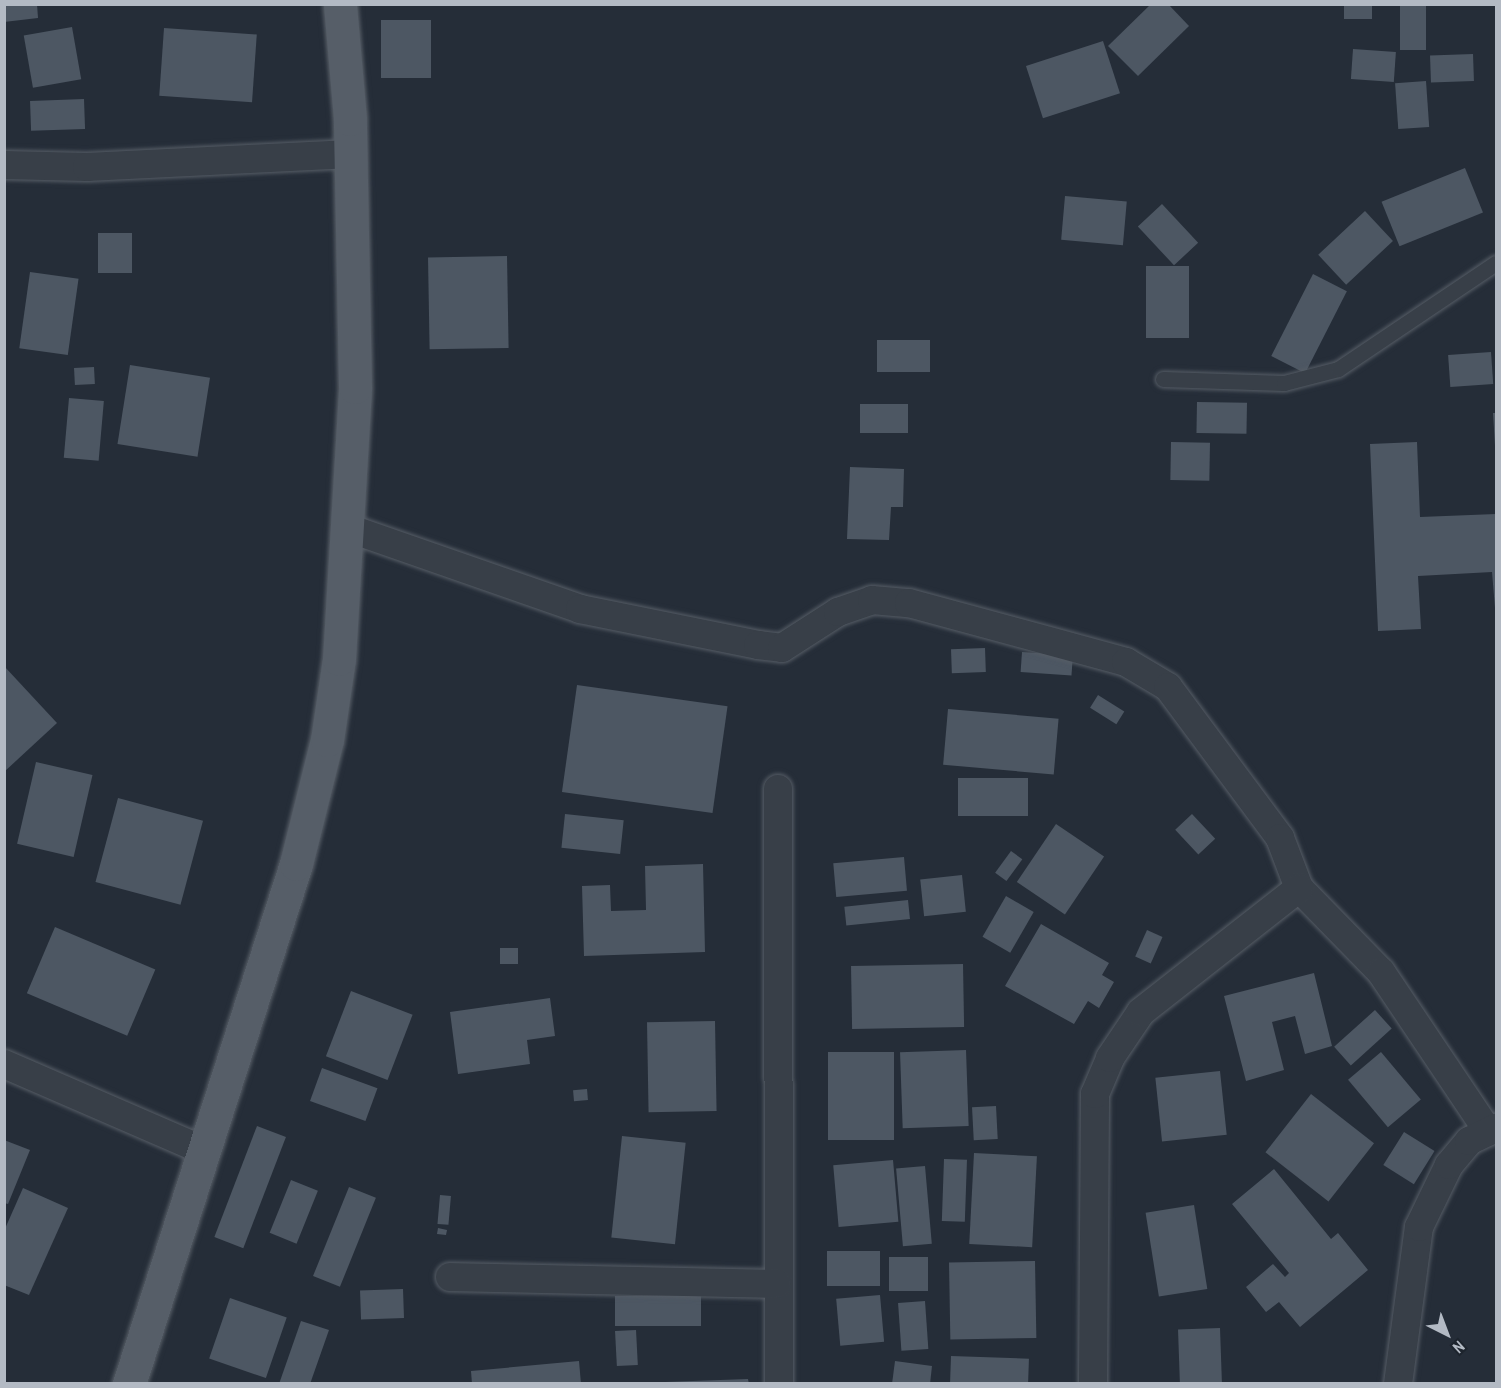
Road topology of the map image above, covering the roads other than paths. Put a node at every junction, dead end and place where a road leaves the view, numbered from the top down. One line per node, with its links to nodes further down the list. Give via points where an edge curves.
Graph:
1 (340, 4): 2 (main road)
2 (351, 154): 3 (street, via 87,167); 6 (main road, via 355,387)
3 (4, 165)
4 (1497, 263): 5 (lane, via 1338,369 1284,383)
5 (1163, 379)
6 (348, 528): 8 (street, via 580,609 758,645 782,648 838,612 872,600 909,603 1126,662 1168,687 1280,838); 11 (main road, via 339,659 327,741 296,864)
7 (778, 789): 13 (street)
8 (1299, 888): 10 (street, via 1381,972); 16 (street, via 1141,1012 1095,1094)
9 (4, 1064): 11 (street)
10 (1492, 1129): 17 (street, via 1469,1141 1449,1165 1419,1227)
11 (205, 1151): 14 (main road)
12 (450, 1277): 13 (street)
13 (777, 1284): 15 (street)
14 (129, 1383)
15 (779, 1383)
16 (1093, 1383)
17 (1398, 1383)

